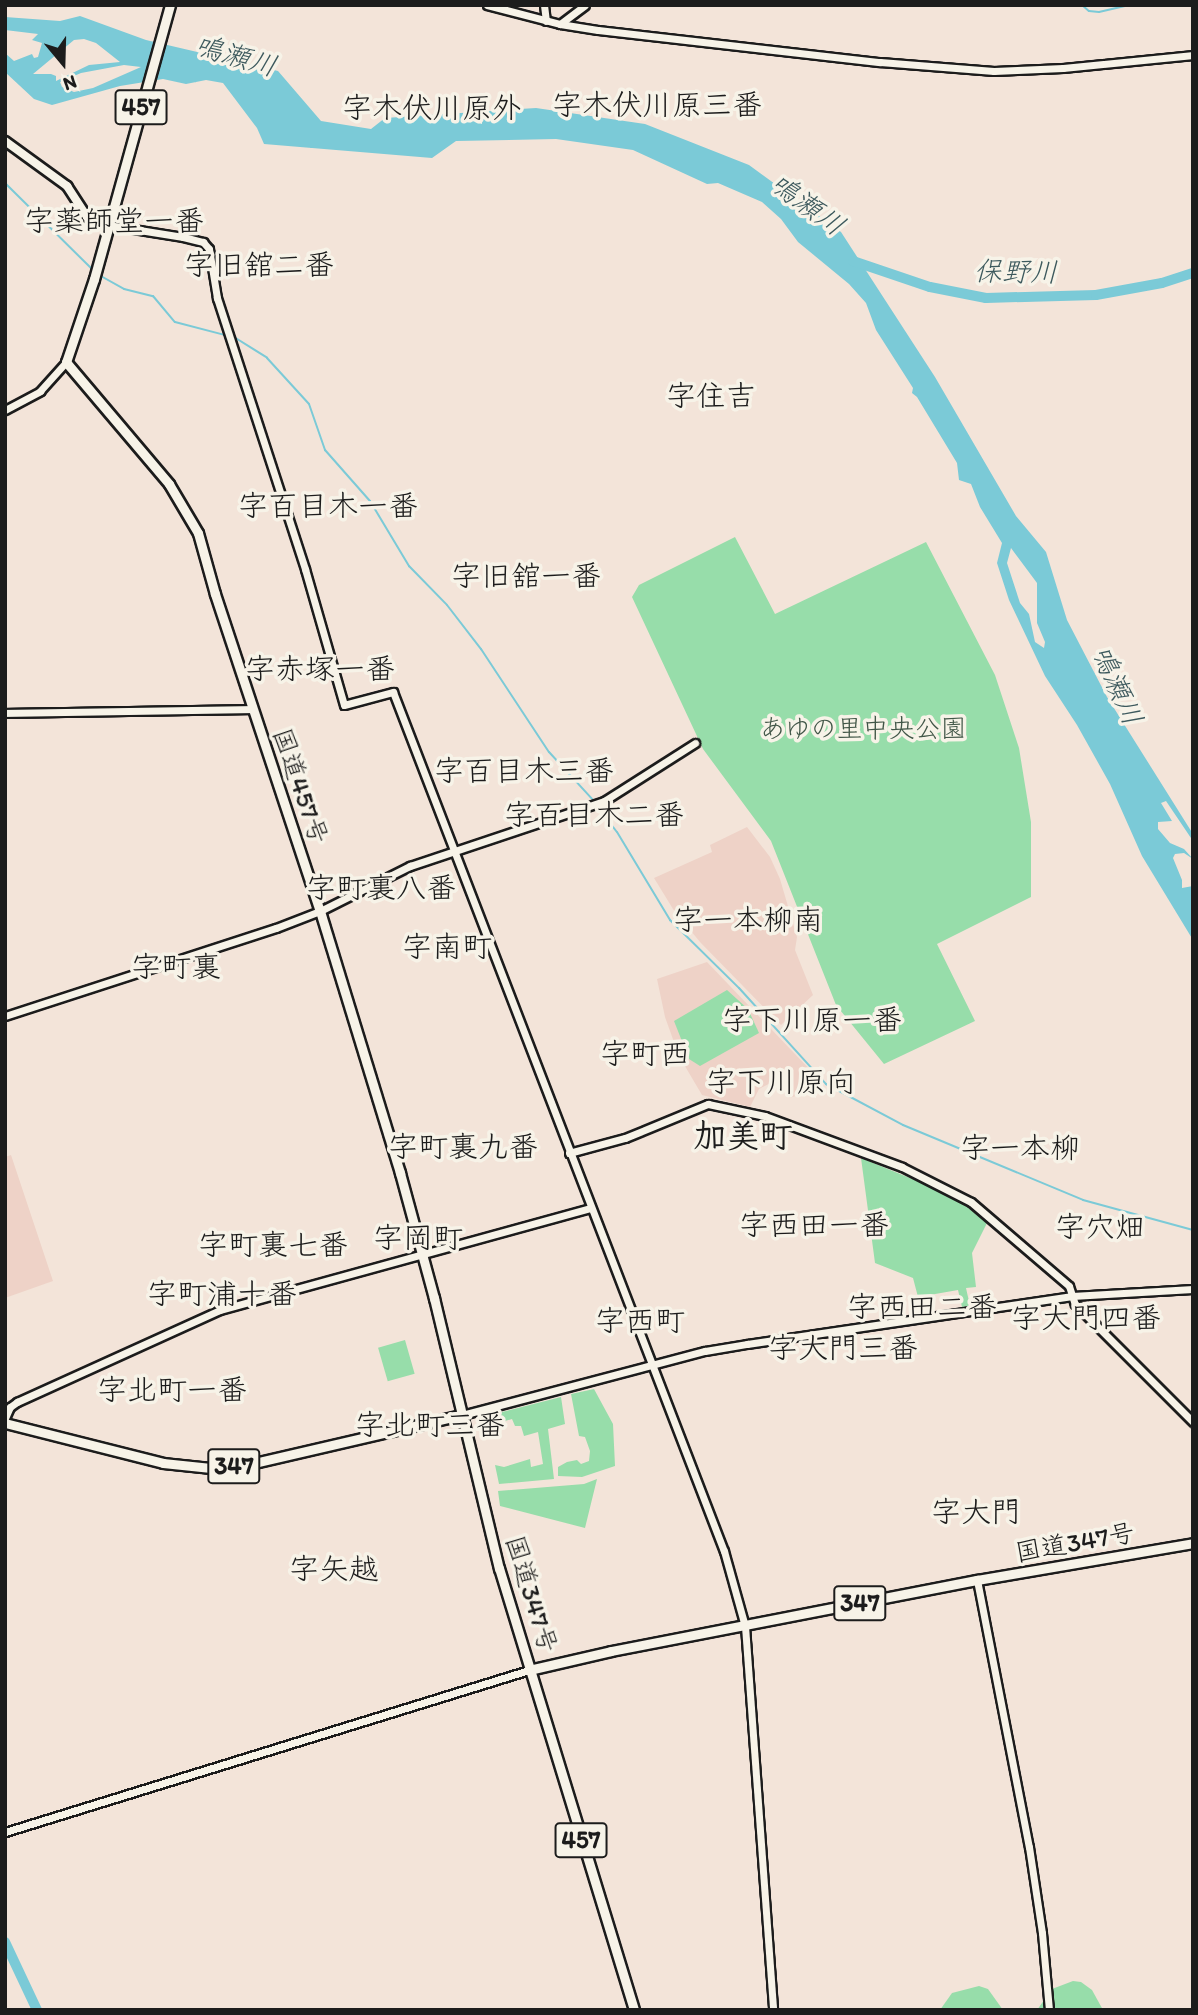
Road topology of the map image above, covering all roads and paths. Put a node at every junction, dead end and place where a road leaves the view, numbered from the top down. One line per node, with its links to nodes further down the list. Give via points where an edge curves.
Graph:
1 (170, 5): 9 (highway, 457)
2 (487, 5): 5 (street)
3 (544, 5): 5 (street)
4 (585, 5): 6 (street)
5 (546, 21): 6 (street)
6 (560, 24): 7 (street, via 995,71)
7 (1193, 55)
8 (5, 141): 9 (main road, via 67,186 87,217)
9 (108, 225): 10 (highway, 457); 15 (street, via 203,242 209,249 215,289 344,705 393,692)
10 (66, 362): 11 (street, via 40,391); 12 (highway, 国道457号 / 457, via 169,484 198,533)
11 (5, 410)
12 (252, 709): 13 (street); 16 (highway, 国道457号 / 457)
13 (5, 713)
14 (695, 743): 15 (street, via 604,801)
15 (453, 850): 16 (street, via 395,872); 18 (street)
16 (320, 911): 17 (street); 20 (highway, 国道457号 / 457)
17 (5, 1016)
18 (569, 1153): 19 (street); 22 (street, via 625,1138 708,1104 765,1116 859,1149 960,1195 1069,1286)
19 (590, 1208): 20 (street); 23 (street)
20 (422, 1254): 24 (highway, 国道457号 / 457); 25 (street, via 220,1310 17,1402)
21 (1193, 1289): 22 (street)
22 (1072, 1296): 23 (street, via 789,1337); 26 (street, via 1107,1338)
23 (652, 1365): 24 (street); 29 (street, via 723,1551)
24 (463, 1415): 25 (highway, 347, via 258,1462 211,1468 163,1463); 30 (highway, 国道347号 / 457)
25 (5, 1421)
26 (1193, 1422)
27 (1193, 1543): 28 (highway, 国道347号 / 347)
28 (977, 1580): 29 (highway, 国道347号 / 347); 34 (street, via 1029,1847)
29 (745, 1626): 30 (highway, 国道347号 / 347); 33 (street)
30 (529, 1670): 31 (street); 32 (highway, 457)
31 (5, 1832)
32 (634, 2010)
33 (773, 2010)
34 (1049, 2010)

